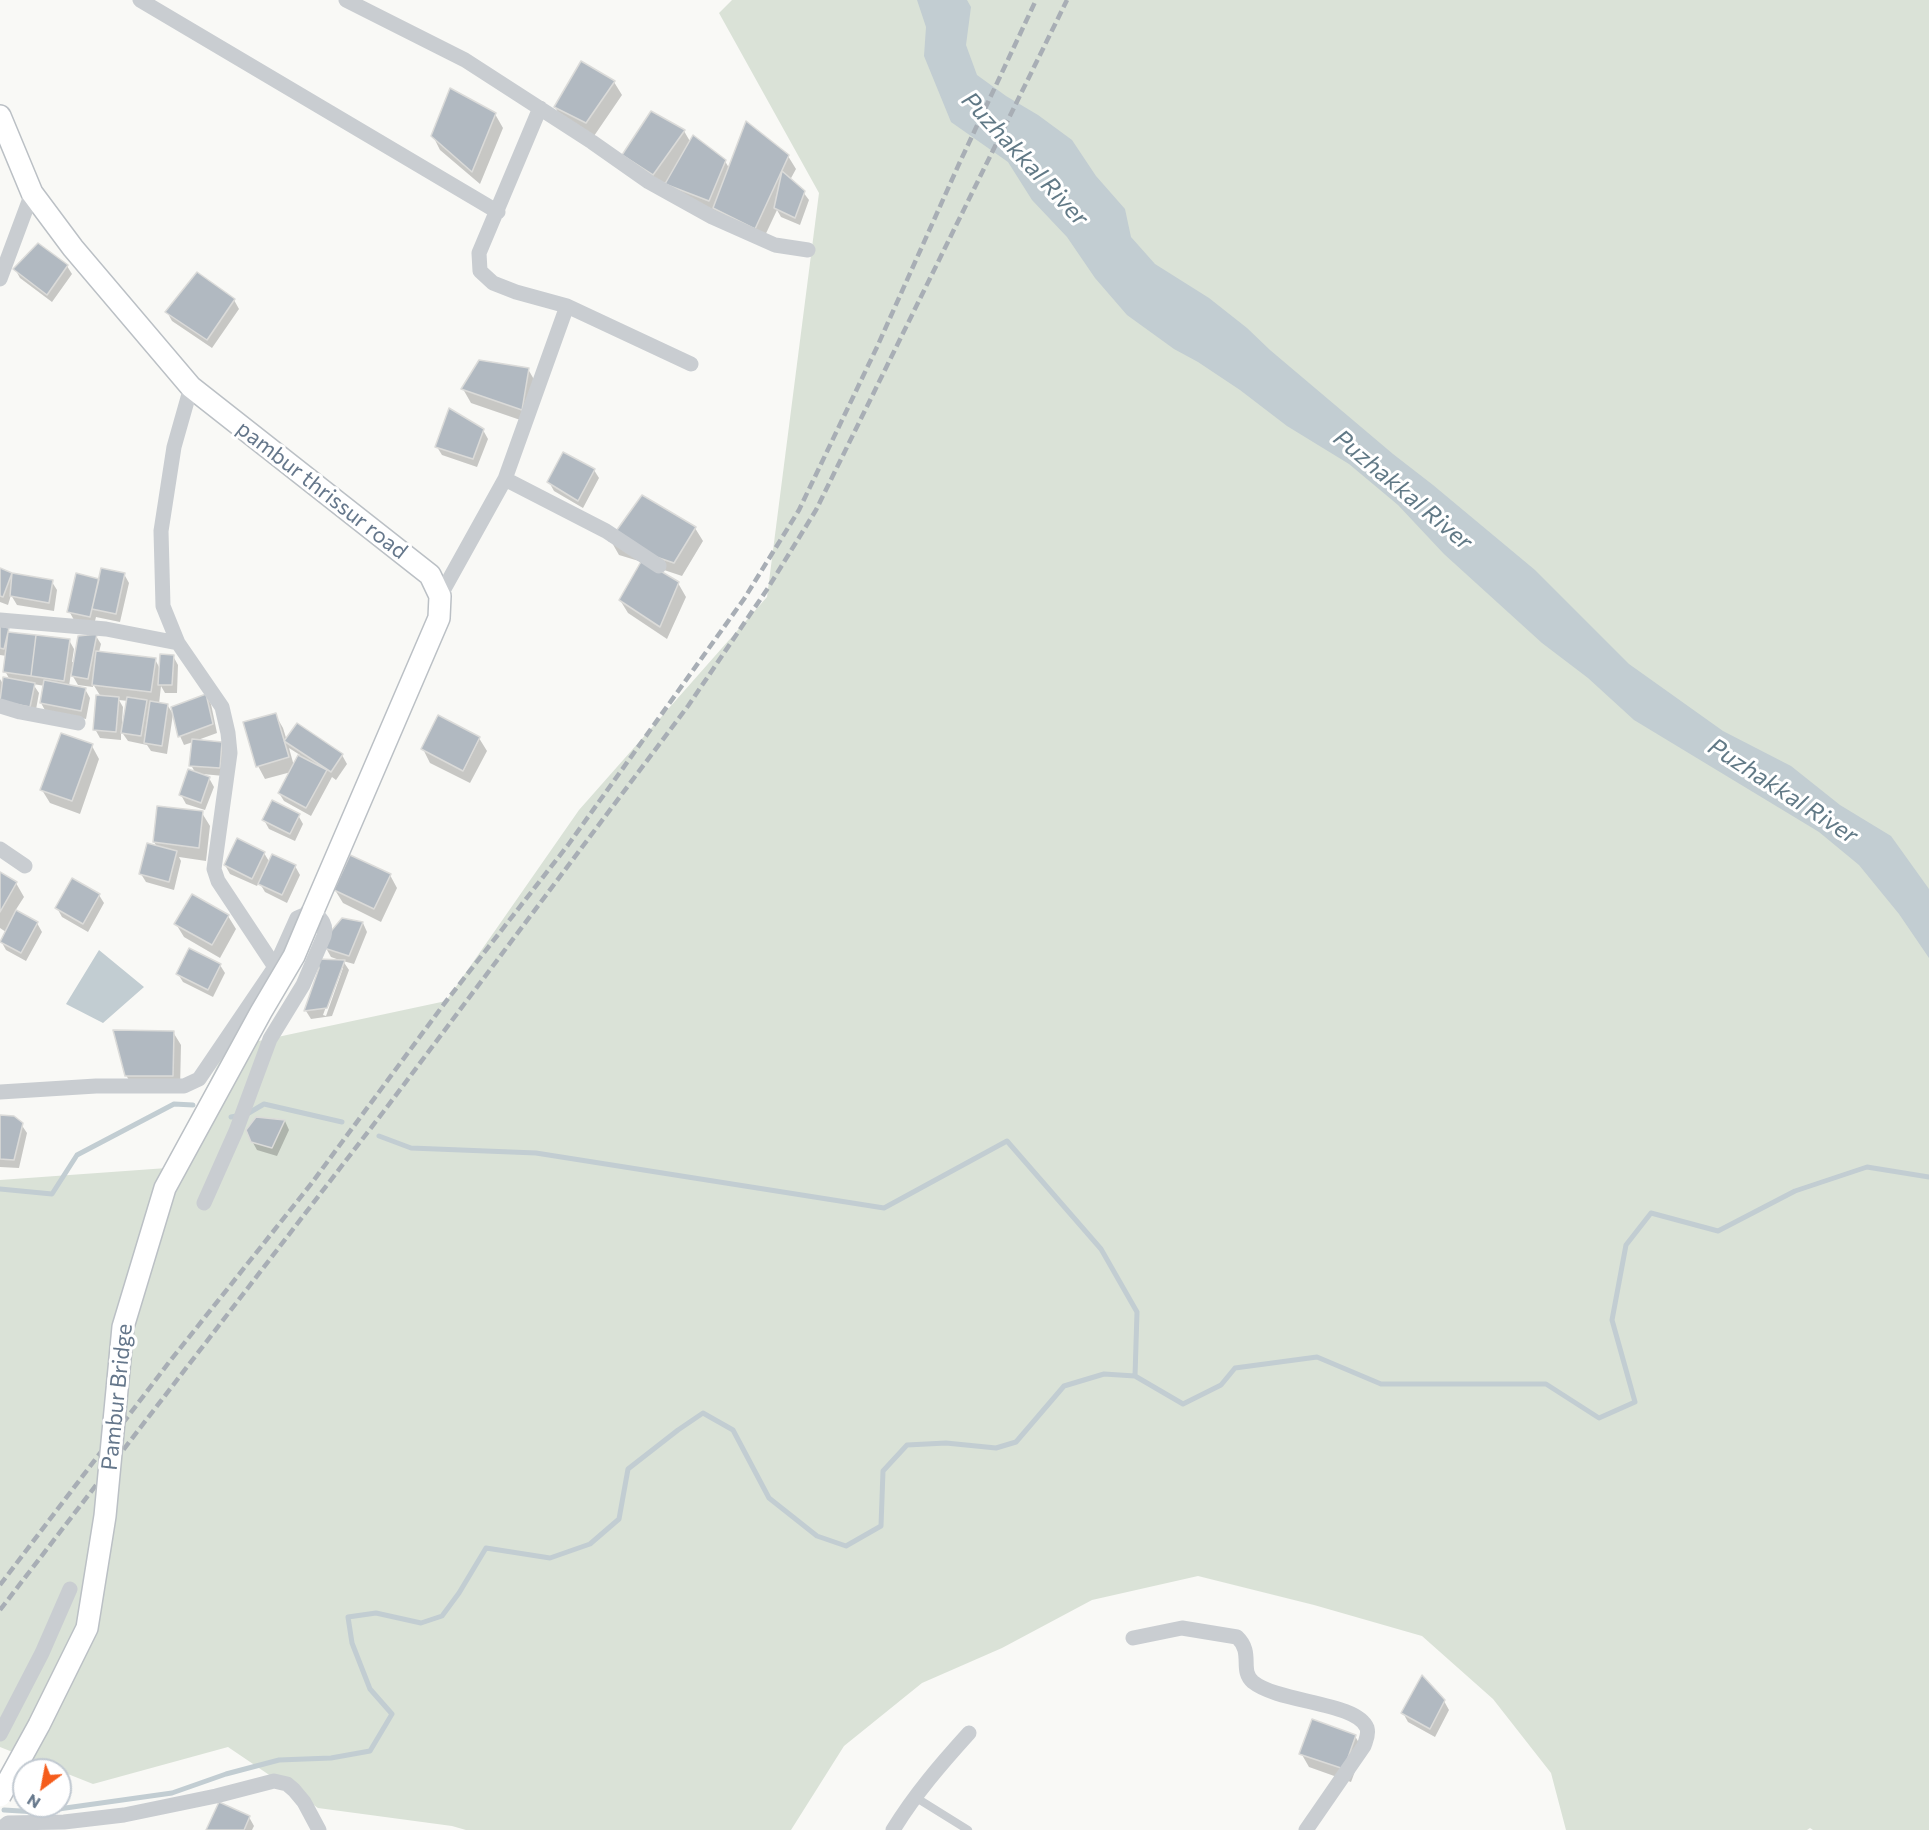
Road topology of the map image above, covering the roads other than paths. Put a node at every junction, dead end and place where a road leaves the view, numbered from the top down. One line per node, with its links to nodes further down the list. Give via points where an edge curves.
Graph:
1 (140, 0): 6 (street)
2 (346, 0): 3 (street, via 465,60)
3 (540, 108): 6 (street); 7 (street, via 649,182 712,217 775,245)
4 (0, 116): 5 (main road, pambur thrissur road)
5 (32, 193): 8 (street); 11 (main road, pambur thrissur road, via 73,248)
6 (498, 212): 9 (street, via 479,253 480,271 494,283 516,292)
7 (808, 250)
8 (0, 279)
9 (567, 306): 10 (street); 12 (street)
10 (691, 364)
11 (191, 387): 14 (main road, pambur thrissur road, via 430,575); 16 (street, via 174,447 161,531 163,606)
12 (505, 479): 13 (street, via 606,531); 14 (street)
13 (659, 566)
14 (440, 596): 21 (main road, via 439,618)
15 (0, 620): 16 (street, via 106,629)
16 (178, 643): 22 (street, via 222,706 228,733 230,753 214,869)
17 (0, 706): 18 (street)
18 (78, 723)
19 (0, 849): 20 (street)
20 (25, 866)
21 (313, 911): 22 (street, via 297,918); 24 (street, via 324,921 324,936 303,985 270,1039); 29 (main road, Pambur Bridge, bridge, via 294,956 165,1188 123,1327 105,1516 87,1628)
22 (275, 967): 23 (street, via 199,1079 184,1086)
23 (0, 1092)
24 (204, 1203)
25 (70, 1589): 28 (street)
26 (1133, 1638): 37 (street, via 1182,1628 1237,1636 1244,1643 1247,1674 1252,1682 1286,1698 1346,1711 1360,1719 1368,1735 1364,1746)
27 (969, 1733): 30 (street)
28 (0, 1734)
29 (0, 1796)
30 (915, 1797): 35 (street); 36 (lane)
31 (124, 1815): 32 (street, via 8,1823); 33 (street); 34 (street, via 280,1781 304,1802)
32 (0, 1829)
33 (118, 1830)
34 (319, 1830)
35 (893, 1830)
36 (968, 1830)
37 (1306, 1830)

